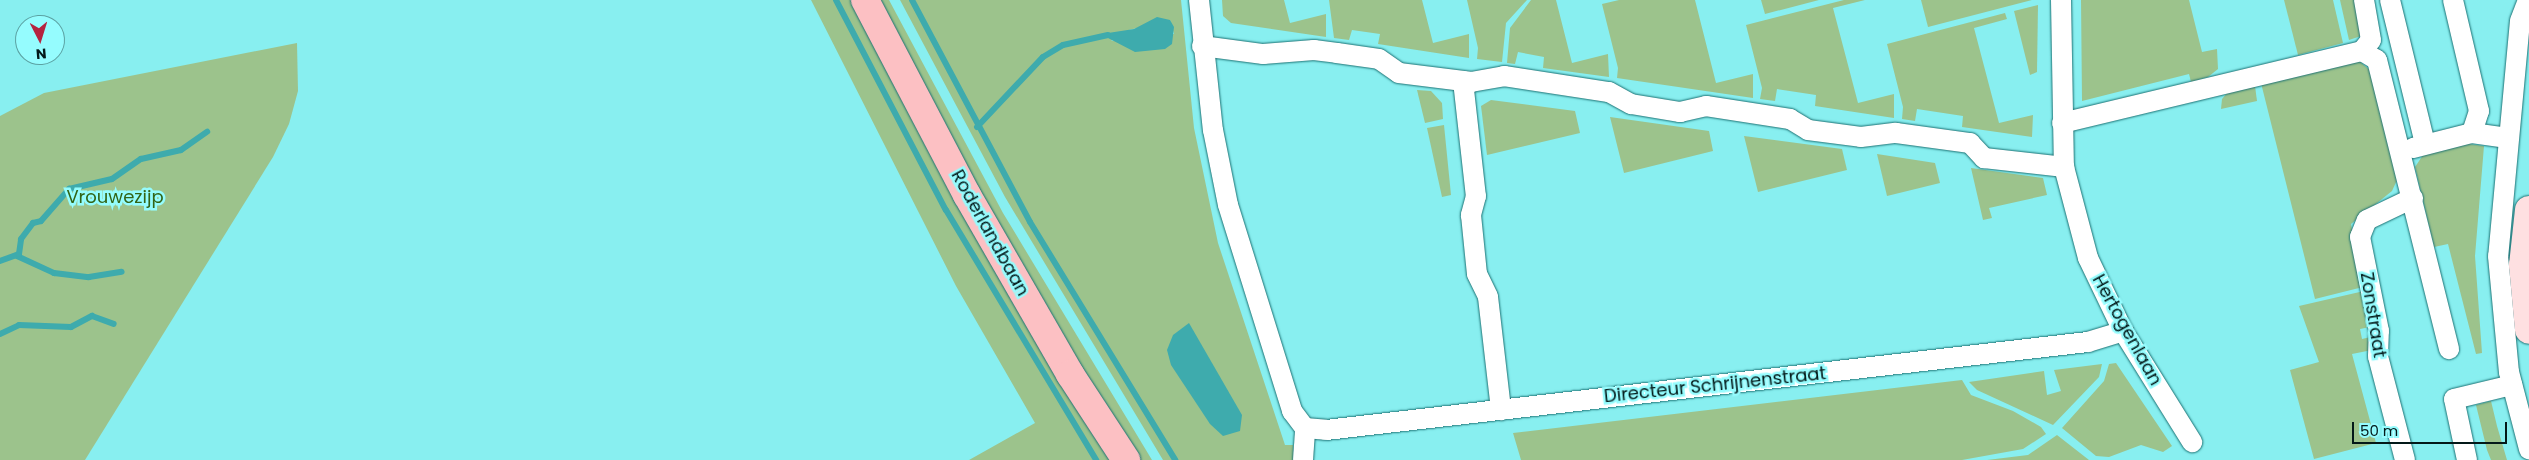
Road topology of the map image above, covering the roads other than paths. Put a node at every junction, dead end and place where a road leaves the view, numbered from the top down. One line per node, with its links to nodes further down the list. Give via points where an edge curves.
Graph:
1 (865, 0): 27 (main road, Roderlandbaan, via 967,195 1070,374)
2 (1199, 0): 8 (street)
3 (2061, 0): 11 (street, Hertogenlaan)
4 (2364, 0): 9 (street, via 2371,40)
5 (2390, 0): 14 (street)
6 (2453, 0): 12 (street, via 2478,111)
7 (2528, 0): 13 (street, via 2520,21)
8 (1202, 46): 10 (street, via 1263,54 1314,50 1337,53 1379,59 1399,73); 24 (street, via 1213,130 1239,248 1292,411)
9 (2362, 52): 11 (street); 15 (street, via 2377,60)
10 (1463, 81): 16 (street, via 1504,76 1610,92 1631,104 1680,112 1706,106 1790,119 1808,130 1852,136 1896,133 1970,143 1984,158); 23 (street, via 1476,196 1471,215 1477,274 1488,297)
11 (2062, 123): 16 (street, Hertogenlaan)
12 (2472, 133): 13 (street); 14 (street)
13 (2508, 138): 22 (street, via 2498,256 2500,315)
14 (2425, 144): 15 (street)
15 (2401, 151): 17 (street)
16 (2064, 168): 20 (street, Hertogenlaan, via 2088,258)
17 (2413, 198): 21 (street); 29 (street, Zonstraat, via 2367,220 2360,237 2379,331 2378,356)
18 (2529, 210): 19 (street, via 2523,265)
19 (2529, 330)
20 (2124, 332): 23 (street, Directeur Schrijnenstraat, via 2088,342); 25 (street, Hertogenlaan)
21 (2450, 349)
22 (2512, 385): 26 (street); 30 (street, via 2454,399)
23 (1501, 410): 24 (street, Directeur Schrijnenstraat, via 1326,430)
24 (1305, 428): 28 (street)
25 (2192, 442)
26 (2529, 449)
27 (1126, 460)
28 (1304, 460)
29 (2405, 460)
30 (2467, 460)

